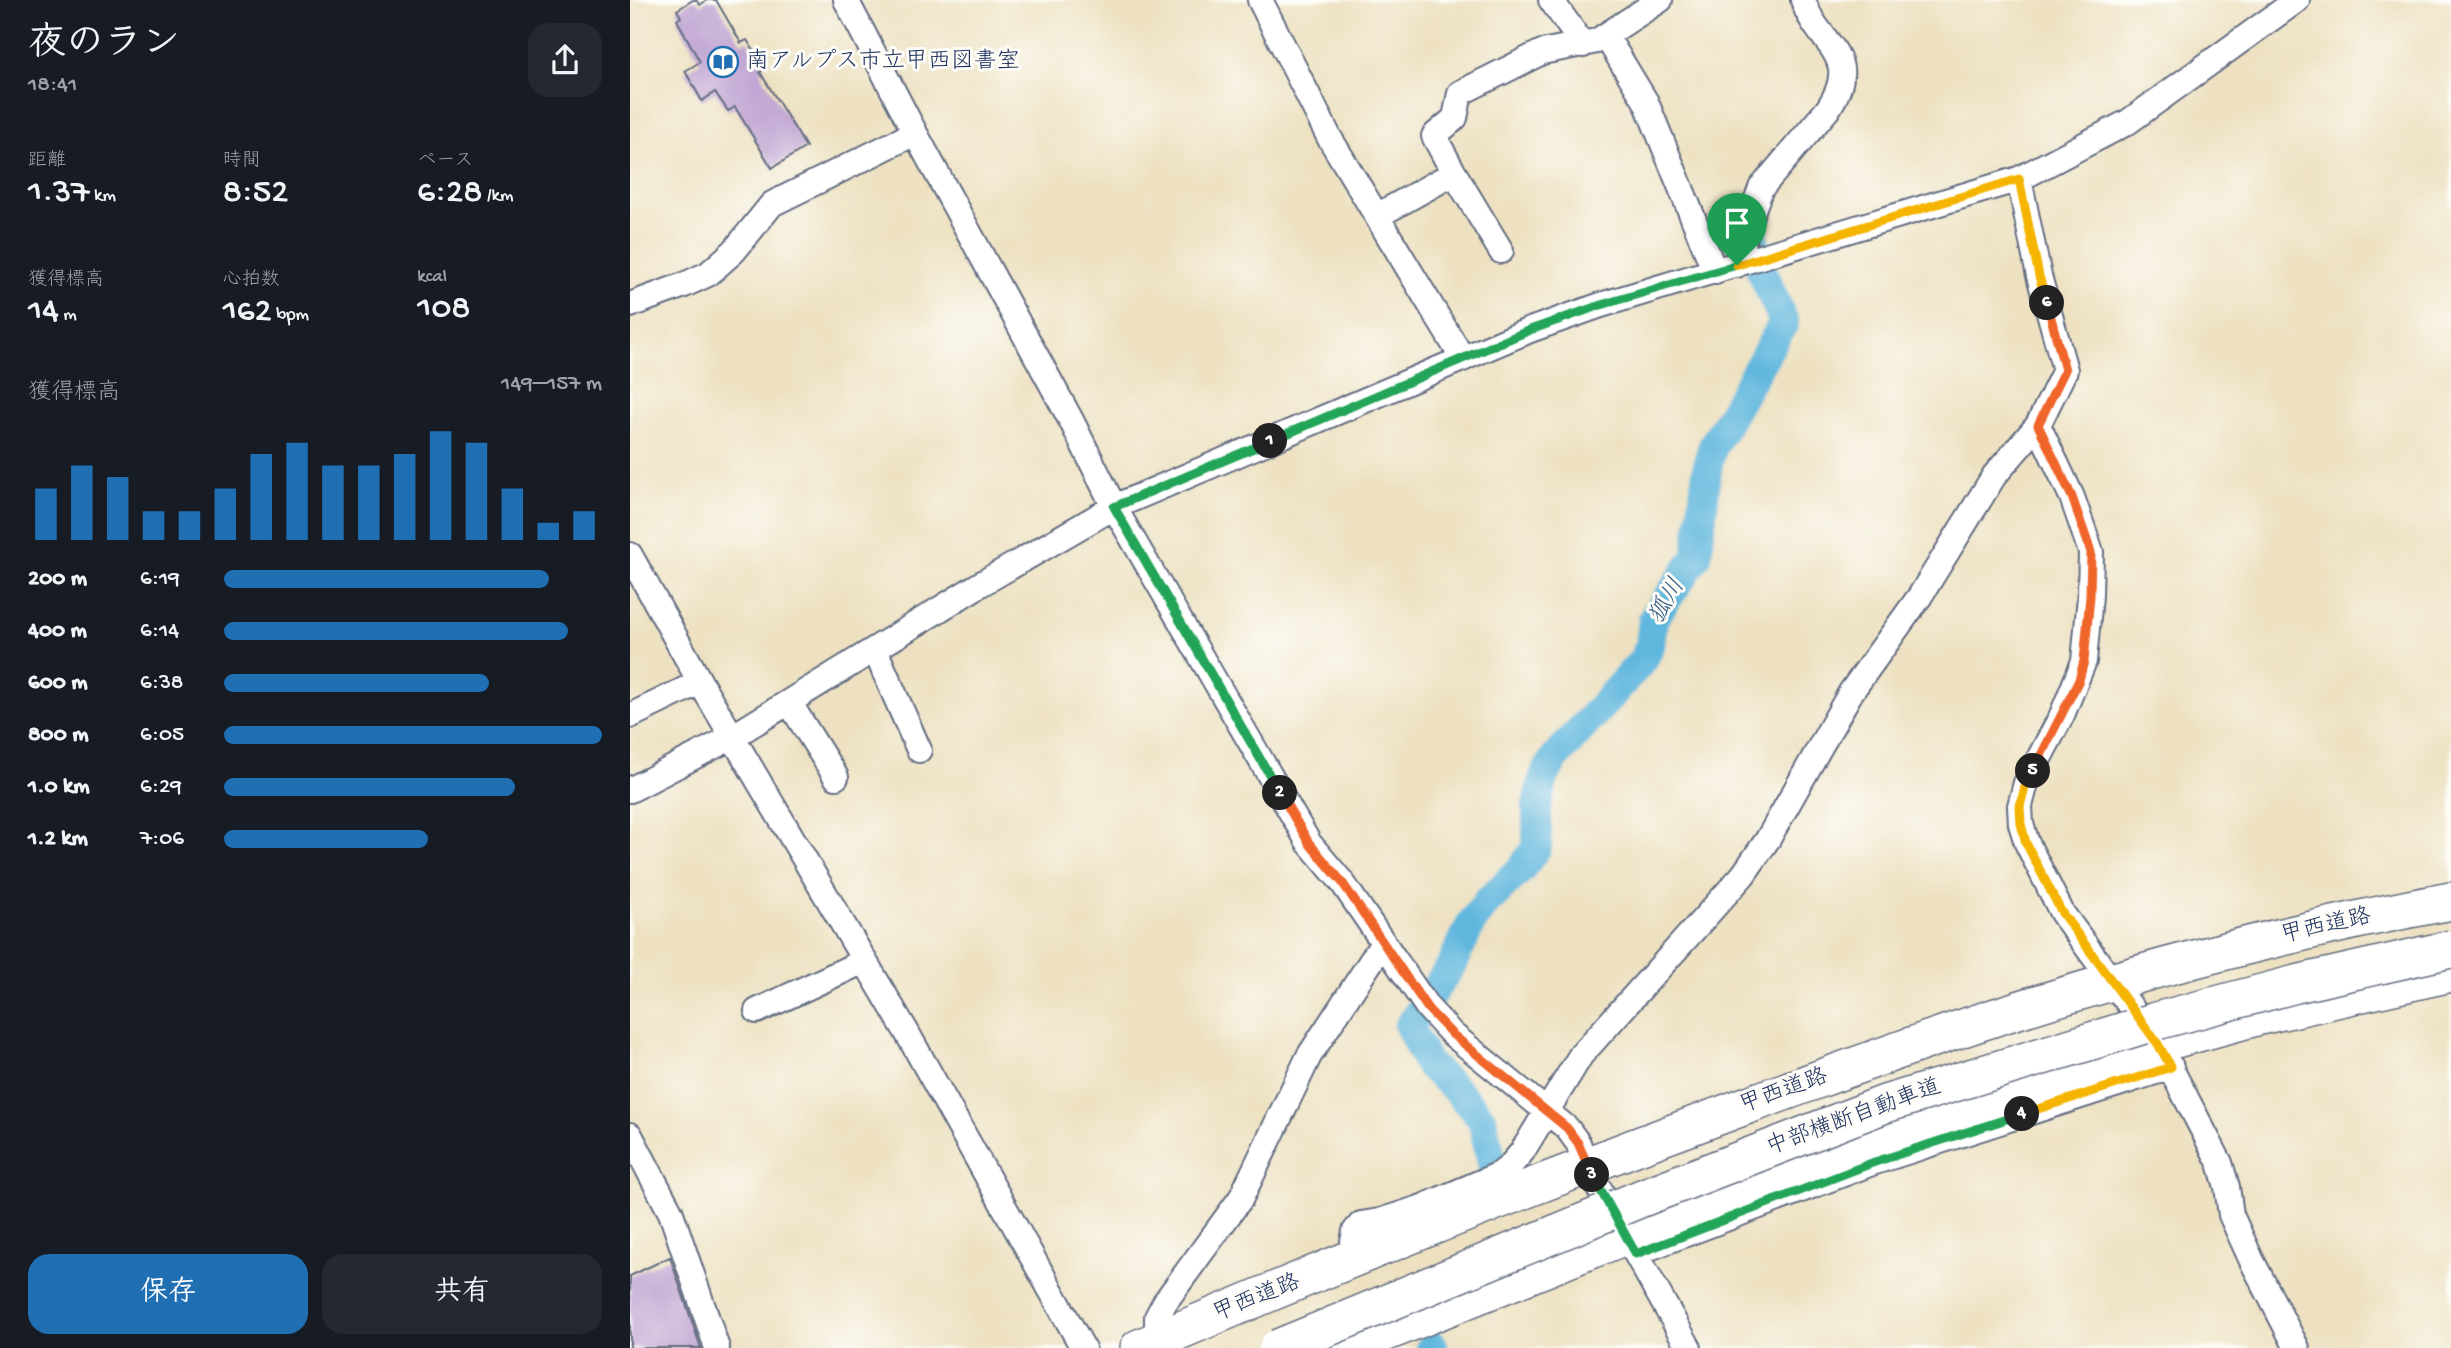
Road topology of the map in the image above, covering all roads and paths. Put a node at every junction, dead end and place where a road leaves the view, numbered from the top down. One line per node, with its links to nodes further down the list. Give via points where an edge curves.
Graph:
1 (846, 0): 8 (street)
2 (1260, 0): 11 (street, via 1329,137)
3 (1551, 0): 7 (street)
4 (1660, 0): 7 (street)
5 (1803, 0): 13 (street, via 1816,26 1833,45 1841,80 1828,110 1761,188)
6 (2297, 0): 10 (street, via 2128,122)
7 (1594, 41): 9 (street, via 1542,52 1460,93 1455,118 1434,136); 13 (street, via 1646,102)
8 (915, 133): 14 (street, via 772,204 734,251 708,274); 17 (street)
9 (1454, 173): 11 (street); 12 (street)
10 (2019, 179): 13 (street); 16 (street, via 2065,370)
11 (1377, 216): 15 (street)
12 (1501, 251)
13 (1730, 267): 15 (street, via 1590,309)
14 (630, 305)
15 (1463, 359): 17 (street)
16 (2038, 425): 32 (street, via 2072,497 2091,552 2090,596 2082,670 2026,783 2021,824 2062,913); 35 (street, via 1994,476 1920,596 1851,692 1743,876 1581,1055)
17 (1114, 507): 19 (street); 28 (street, via 1309,843)
18 (630, 555): 20 (street)
19 (875, 650): 21 (street); 24 (street)
20 (700, 682): 22 (street); 23 (street)
21 (789, 702): 23 (street); 25 (street)
22 (630, 716)
23 (732, 737): 26 (street); 30 (street)
24 (919, 750)
25 (835, 777)
26 (630, 790)
27 (2451, 901): 32 (highway, 甲西道路, via 2271,940)
28 (1383, 943): 35 (street, via 1422,999 1462,1042); 40 (street, via 1309,1056 1241,1198 1165,1303)
29 (2451, 949): 43 (highway, 中部横断自動車道, bridge, via 2160,1020 1885,1104)
30 (864, 961): 33 (street); 42 (street)
31 (2451, 973): 34 (highway, via 2260,1016)
32 (2113, 981): 34 (street); 37 (highway, 甲西道路, via 1909,1046)
33 (757, 1012)
34 (2164, 1055): 38 (highway, via 2070,1068 1975,1100); 46 (street, via 2220,1163 2231,1214)
35 (1546, 1109): 37 (street, via 1578,1143); 39 (street, via 1522,1152 1500,1174 1420,1208 1361,1224 1354,1231 1353,1242)
36 (630, 1135): 41 (street, via 671,1213)
37 (1587, 1165): 38 (street); 39 (highway, 甲西道路)
38 (1631, 1245): 44 (highway); 45 (street)
39 (1358, 1258): 40 (highway, 甲西道路)
40 (1148, 1344)
41 (717, 1348)
42 (1083, 1348)
43 (1278, 1348)
44 (1348, 1348)
45 (1689, 1348)
46 (2297, 1348)

